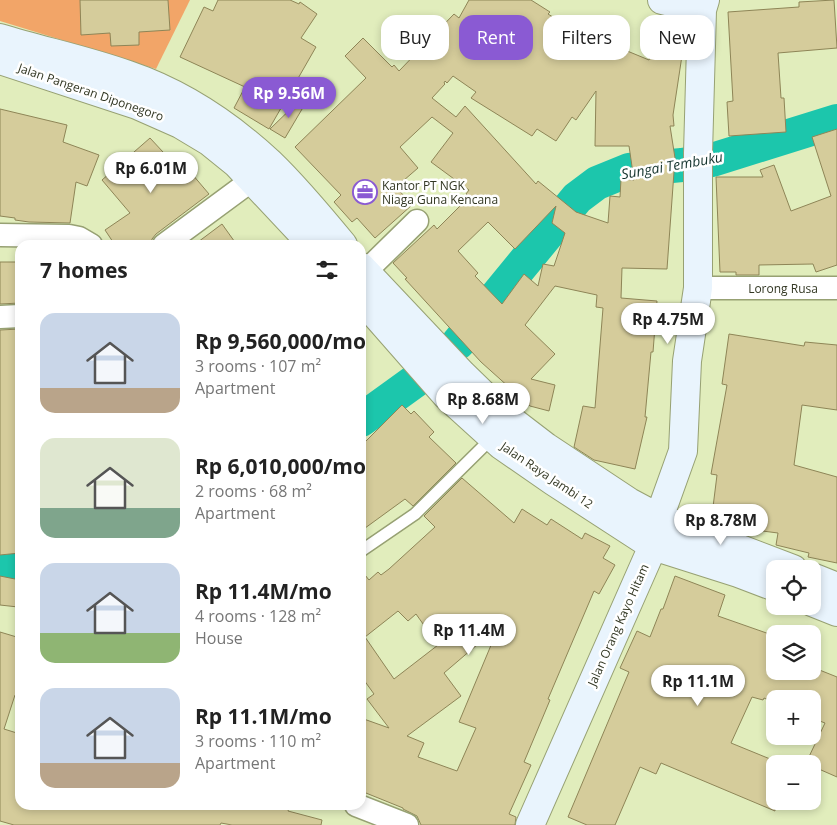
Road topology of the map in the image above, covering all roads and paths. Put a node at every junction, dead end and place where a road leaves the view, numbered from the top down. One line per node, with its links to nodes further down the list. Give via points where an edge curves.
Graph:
1 (662, 0): 2 (main road)
2 (704, 5): 14 (main road, Jalan Orang Kayo Hitam, via 698,164)
3 (0, 38): 11 (main road, Jalan Pangeran Diponegoro, via 129,75 210,115 270,163)
4 (0, 60): 5 (main road, Jalan Pangeran Diponegoro, via 137,105 180,124 210,142)
5 (252, 180): 9 (street); 10 (main road, Jalan Pangeran Diponegoro)
6 (417, 221): 12 (street)
7 (0, 235): 8 (street, via 70,236)
8 (82, 240)
9 (171, 240)
10 (308, 240)
11 (339, 240)
12 (366, 266)
13 (366, 272): 20 (main road, via 503,414 546,447)
14 (698, 288): 15 (street, Lorong Rusa); 20 (main road, Jalan Orang Kayo Hitam, via 687,360 683,451)
15 (837, 288)
16 (366, 304): 19 (main road, Jalan Raya Jambi 12, via 447,396)
17 (15, 316): 18 (street)
18 (0, 317)
19 (493, 437): 21 (main road, Jalan Raya Jambi 12, via 553,481); 22 (lane, via 415,514)
20 (659, 518): 21 (main road, Jalan Orang Kayo Hitam); 23 (main road)
21 (653, 546): 25 (main road, Jalan Raya Jambi 12); 31 (main road, Jalan Orang Kayo Hitam)
22 (366, 548)
23 (769, 560)
24 (821, 580): 26 (main road)
25 (766, 584)
26 (837, 586)
27 (821, 606): 28 (main road)
28 (837, 612)
29 (366, 809): 30 (street)
30 (407, 825)
31 (530, 825)

